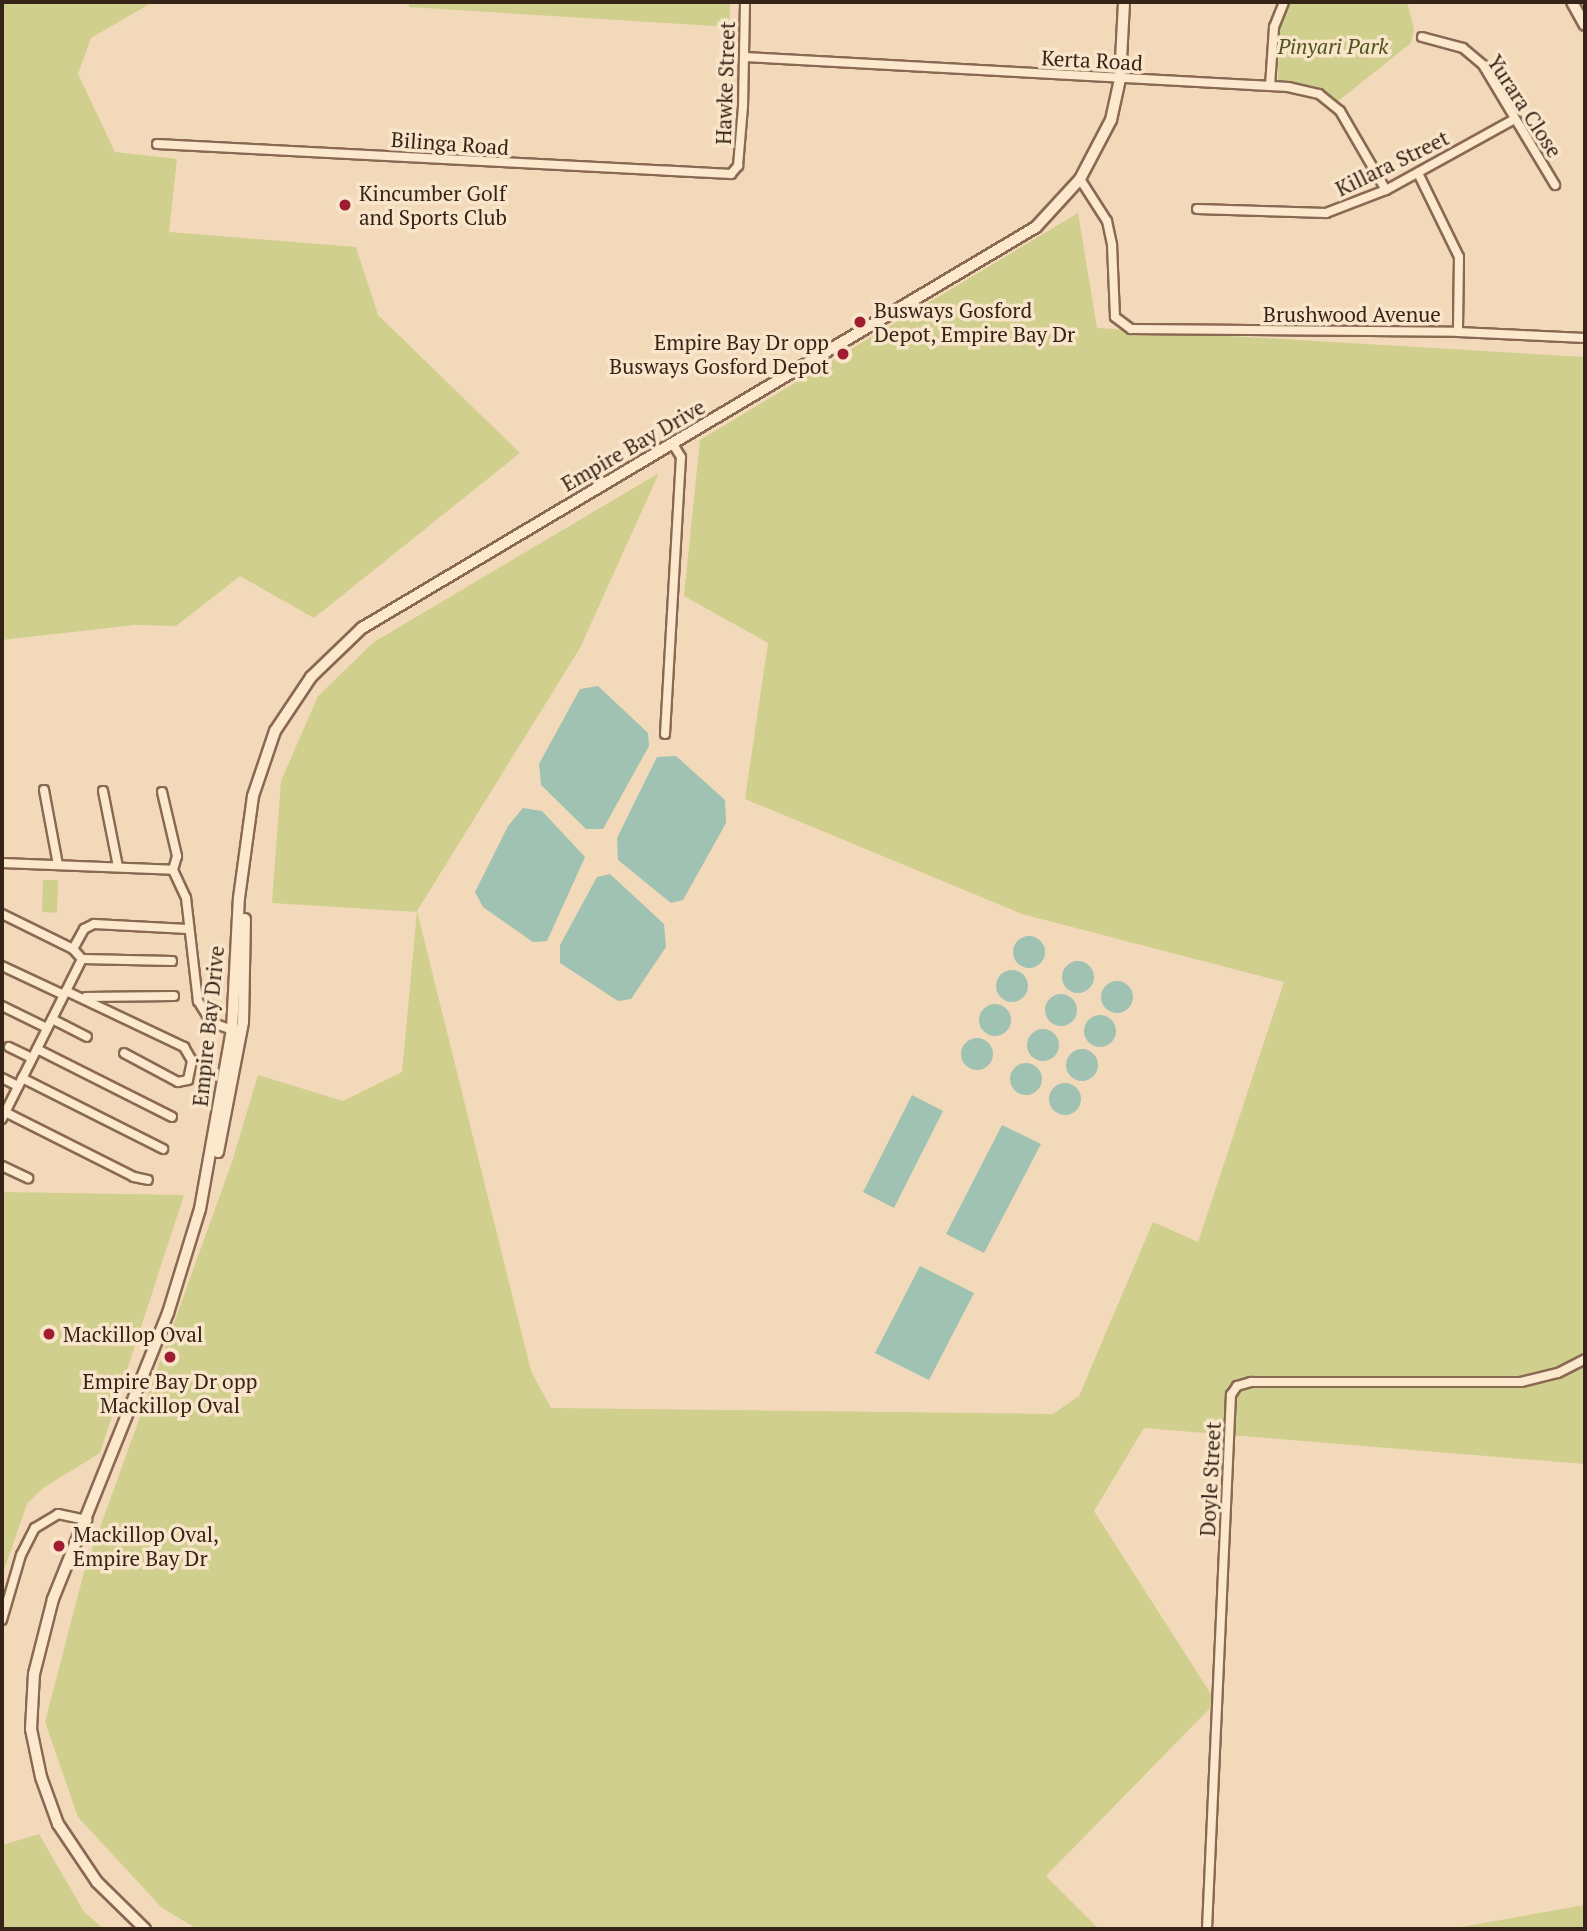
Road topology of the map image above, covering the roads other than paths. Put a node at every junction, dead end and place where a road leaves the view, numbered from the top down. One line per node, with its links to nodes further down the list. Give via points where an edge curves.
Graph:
1 (745, 2): 7 (street, Hawke Street)
2 (1124, 2): 8 (main road, Empire Bay Drive)
3 (1284, 2): 9 (street, via 1274,26)
4 (1572, 2): 5 (main road)
5 (1585, 25)
6 (1422, 37): 10 (street, Yurara Close, via 1463,48 1483,65)
7 (745, 57): 8 (street, Kerta Road); 12 (street, Hawke Street)
8 (1119, 79): 9 (street, Kerta Road); 14 (main road, Empire Bay Drive, via 1111,120)
9 (1270, 86): 16 (street, Kerta Road, via 1319,94 1340,111)
10 (1513, 120): 13 (street, Killara Street); 15 (street, Yurara Close)
11 (157, 144): 12 (street, Bilinga Road, via 717,175 731,174)
12 (738, 166)
13 (1418, 173): 16 (street, Killara Street); 18 (street, via 1458,257)
14 (1080, 179): 18 (street, Brushwood Avenue, via 1107,221 1112,245 1111,307 1120,325 1154,330); 20 (main road, Empire Bay Drive, via 1049,216 1015,242)
15 (1555, 185)
16 (1386, 190): 17 (street, Killara Street, via 1326,214)
17 (1197, 208)
18 (1458, 332): 19 (street, Brushwood Avenue)
19 (1585, 338)
20 (673, 444): 21 (street, via 681,457); 29 (main road, Empire Bay Drive, via 379,617 322,664 286,711 261,765)
21 (665, 734)
22 (44, 790): 26 (street)
23 (103, 791): 27 (street)
24 (162, 792): 28 (street, via 177,856)
25 (2, 863): 26 (street)
26 (58, 865): 27 (street)
27 (118, 867): 28 (street)
28 (173, 870): 31 (street, via 186,898)
29 (242, 889): 36 (main road, Empire Bay Drive); 42 (main road, Empire Bay Drive)
30 (2, 914): 32 (street)
31 (188, 929): 32 (street, via 94,925 84,929); 42 (street, via 198,1001 211,1022)
32 (73, 949): 33 (street)
33 (82, 959): 34 (street); 37 (street)
34 (172, 961)
35 (2, 966): 37 (street)
36 (244, 990): 42 (main road); 48 (main road, Empire Bay Drive)
37 (65, 993): 39 (street); 41 (street)
38 (174, 996): 39 (street)
39 (86, 997): 46 (street, via 184,1048 191,1061 188,1080 178,1082)
40 (2, 1006): 41 (street)
41 (50, 1024): 43 (street); 45 (street)
42 (232, 1030): 48 (main road); 55 (main road, Empire Bay Drive)
43 (87, 1037)
44 (9, 1048): 47 (street)
45 (37, 1049): 47 (street); 52 (street)
46 (124, 1053)
47 (32, 1058): 50 (street)
48 (237, 1069): 55 (main road, Empire Bay Drive)
49 (2, 1078): 50 (street)
50 (20, 1082): 51 (street); 53 (street)
51 (3, 1116): 57 (street)
52 (172, 1117)
53 (163, 1149)
54 (2, 1166): 56 (street)
55 (211, 1167): 59 (main road, Empire Bay Drive, via 181,1278)
56 (28, 1178)
57 (148, 1180)
58 (1585, 1359): 62 (street, Doyle Street, via 1558,1373 1521,1382 1251,1382 1237,1386 1231,1395)
59 (87, 1520): 60 (street, via 58,1514 34,1528); 61 (main road, Empire Bay Drive, via 41,1637 31,1729 41,1777 66,1839 102,1889)
60 (2, 1620)
61 (145, 1929)
62 (1208, 1929)

